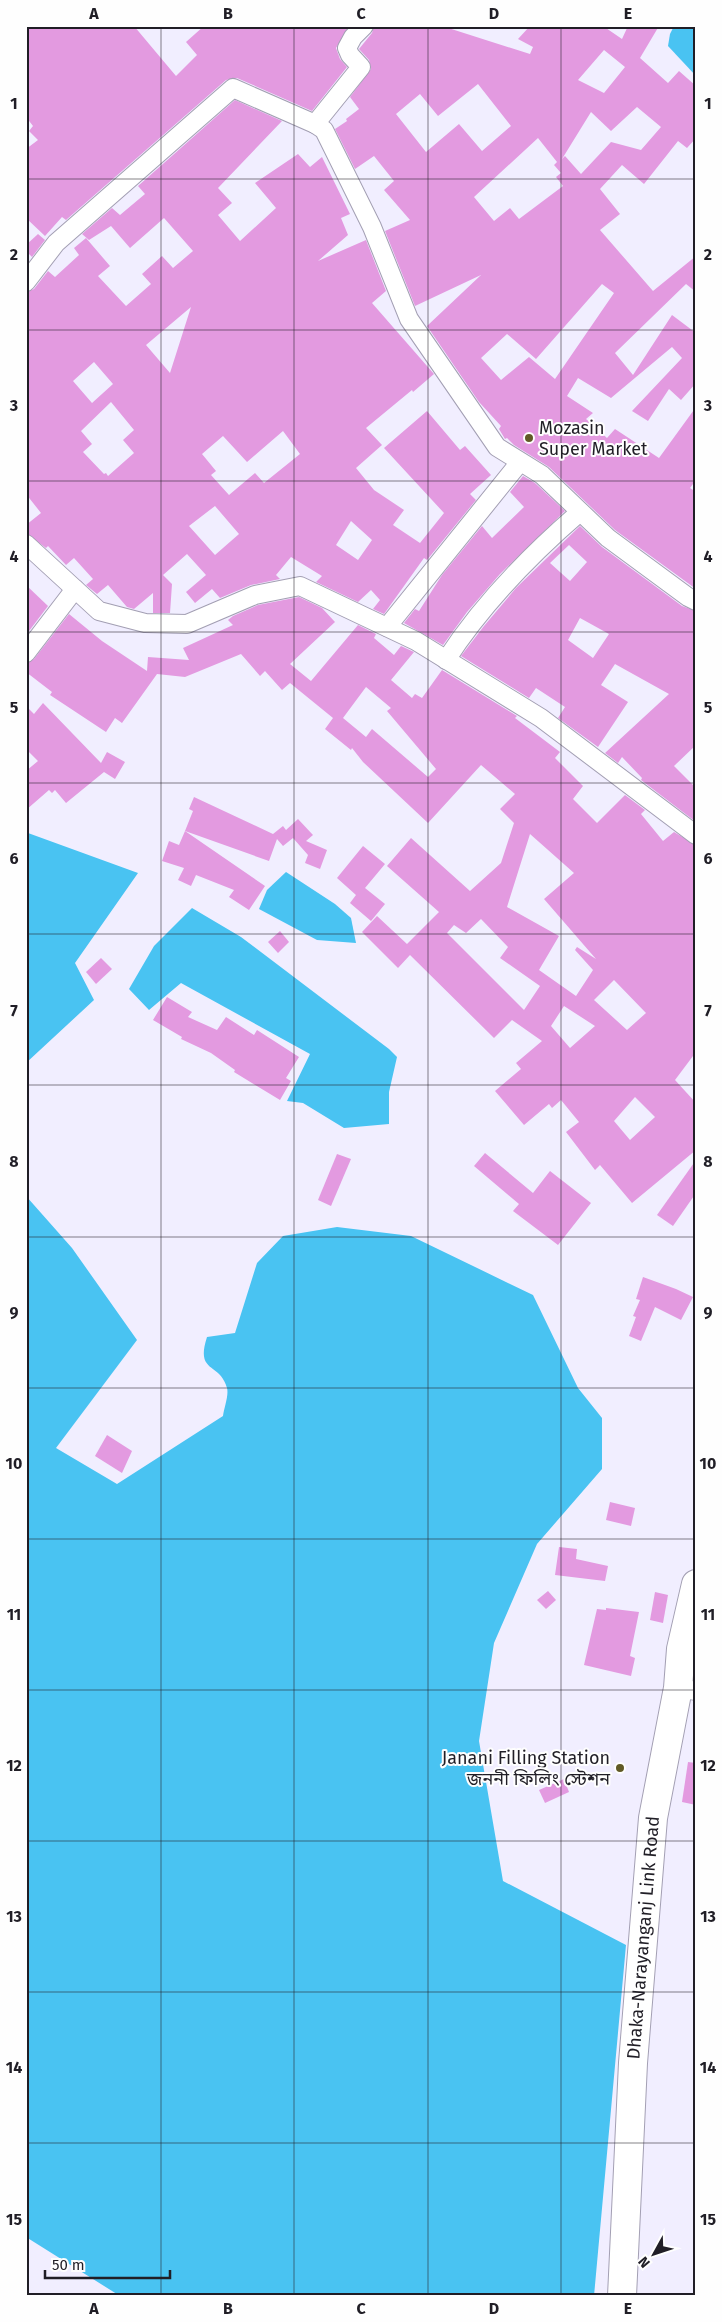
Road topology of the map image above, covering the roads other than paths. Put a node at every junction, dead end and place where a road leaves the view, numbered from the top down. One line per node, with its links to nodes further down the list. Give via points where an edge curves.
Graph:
1 (365, 26): 2 (street, via 372,33); 3 (street, via 347,48 361,67)
2 (379, 26)
3 (315, 124): 4 (street, via 233,88 56,243); 5 (street, via 324,130 372,227 408,319 497,447)
4 (26, 282)
5 (520, 462): 6 (street, via 542,475); 10 (street)
6 (580, 512): 9 (street, via 608,538); 12 (street, via 502,585)
7 (26, 544): 8 (street)
8 (75, 589): 10 (street, via 98,611 145,623 187,624 254,595 300,586); 11 (street)
9 (696, 601)
10 (387, 627): 12 (street)
11 (26, 653)
12 (446, 660): 13 (street, via 541,718)
13 (696, 835)
14 (696, 1584): 15 (highway, Dhaka-Narayanganj Link Road, via 680,1649)
15 (687, 1690): 16 (highway, Dhaka-Narayanganj Link Road, via 653,1818 633,2062)
16 (622, 2296)

